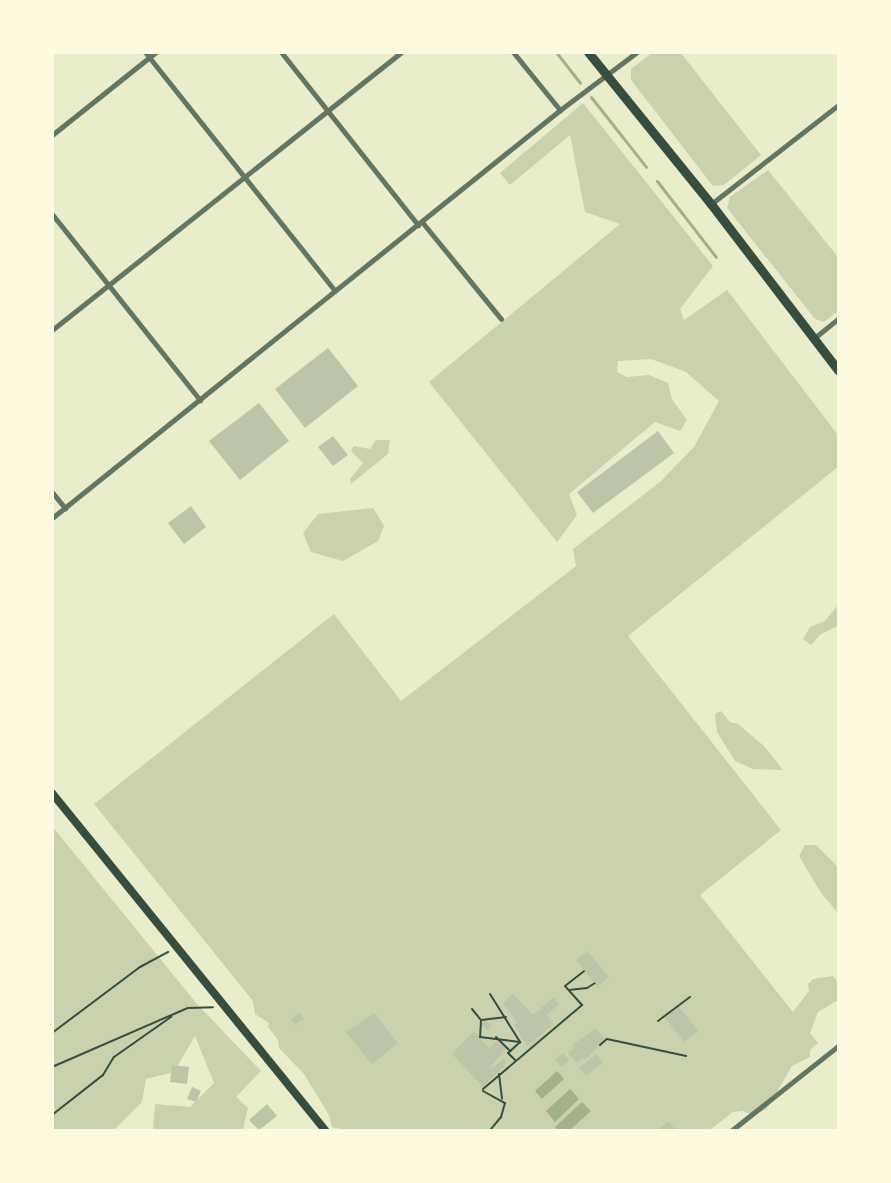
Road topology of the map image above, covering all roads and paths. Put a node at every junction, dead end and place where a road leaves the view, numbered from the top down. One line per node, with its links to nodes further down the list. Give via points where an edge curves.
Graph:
1 (145, 52): 8 (street)
2 (156, 52): 8 (street)
3 (281, 52): 12 (street)
4 (402, 52): 12 (street)
5 (513, 52): 11 (street)
6 (588, 52): 9 (main road)
7 (637, 52): 9 (street)
8 (150, 58): 13 (street); 14 (street)
9 (607, 76): 11 (street); 15 (main road)
10 (838, 105): 15 (street)
11 (560, 110): 17 (street)
12 (328, 111): 14 (street); 17 (street)
13 (52, 135)
14 (244, 177): 18 (street); 19 (street)
15 (711, 204): 23 (main road)
16 (52, 214): 18 (street)
17 (420, 224): 19 (street); 20 (street)
18 (109, 286): 22 (street); 25 (street)
19 (335, 291): 25 (street)
20 (501, 319)
21 (838, 319): 23 (street)
22 (52, 330)
23 (814, 339): 24 (main road)
24 (838, 370)
25 (200, 400): 27 (street)
26 (52, 492): 27 (street)
27 (65, 508): 28 (street)
28 (52, 518)
29 (52, 793): 30 (main road)
30 (177, 947): 36 (main road); 42 (path, via 140,967)
31 (584, 970): 33 (path, via 565,986)
32 (594, 983): 33 (path, via 587,988)
33 (569, 990): 49 (path, via 582,1005)
34 (490, 994): 39 (path)
35 (690, 997): 41 (path)
36 (226, 1007): 38 (path, via 188,1008); 54 (main road)
37 (472, 1009): 40 (path)
38 (174, 1014): 50 (path); 53 (path, via 114,1057 103,1075)
39 (506, 1017): 40 (path); 44 (path)
40 (481, 1020): 43 (path, via 480,1037)
41 (658, 1021)
42 (52, 1033)
43 (496, 1037): 44 (path); 47 (path)
44 (520, 1042): 47 (path)
45 (600, 1045): 48 (path, via 607,1039)
46 (838, 1046): 56 (street)
47 (510, 1051): 49 (path)
48 (686, 1056)
49 (515, 1060): 51 (path)
50 (52, 1067)
51 (499, 1074): 52 (path); 52 (path, via 483,1090)
52 (502, 1100): 55 (path, via 505,1108)
53 (52, 1115)
54 (326, 1130)
55 (490, 1130)
56 (732, 1130)

